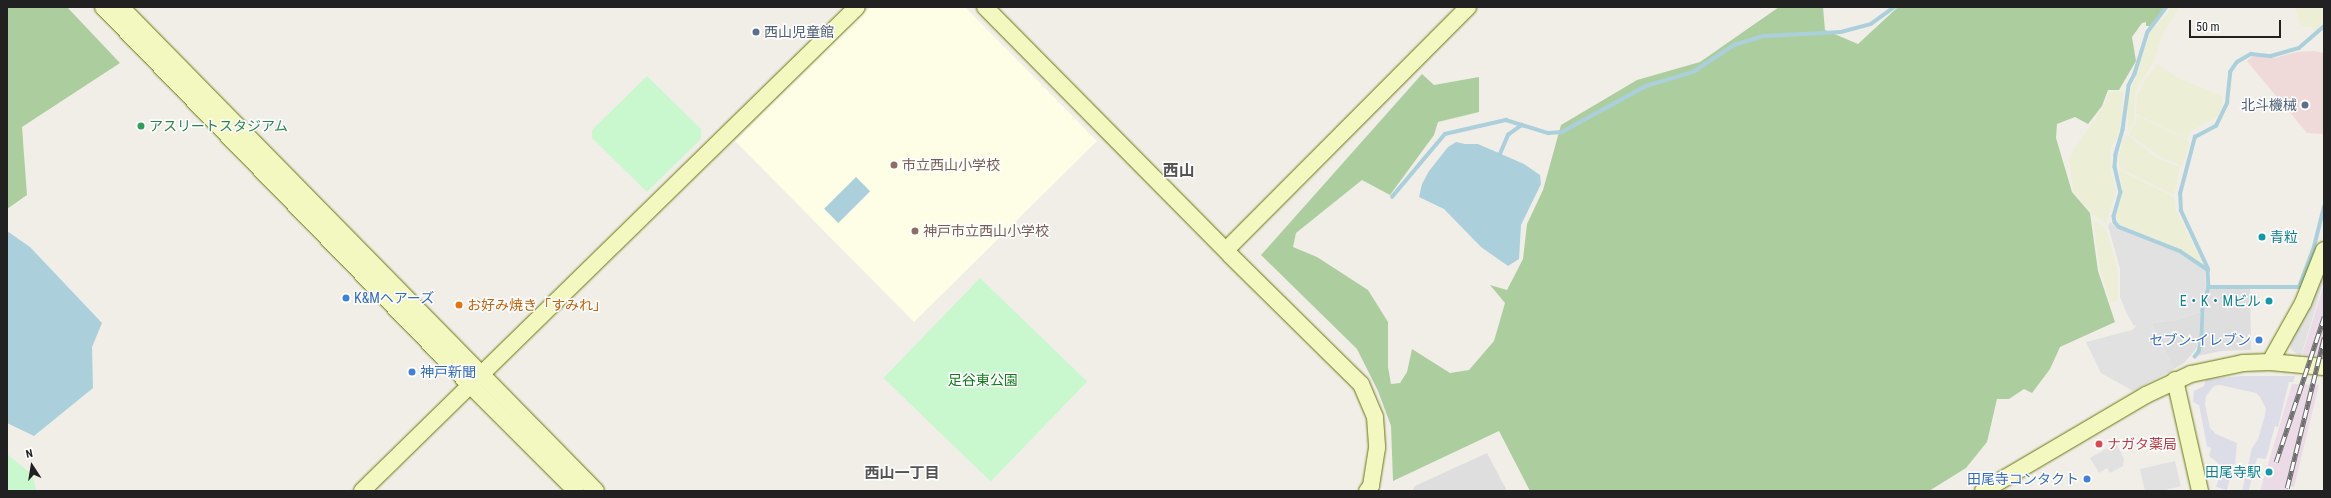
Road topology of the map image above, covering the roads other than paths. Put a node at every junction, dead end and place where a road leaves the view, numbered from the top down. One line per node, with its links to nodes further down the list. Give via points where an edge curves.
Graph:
1 (103, 7): 12 (street)
2 (121, 7): 10 (street)
3 (857, 7): 10 (street)
4 (985, 7): 6 (street)
5 (1468, 7): 6 (street)
6 (1226, 250): 16 (street, via 1361,384 1375,417 1377,448 1371,486)
7 (2324, 250): 8 (street, via 2305,297)
8 (2270, 362): 9 (street); 11 (street, via 2211,368)
9 (2324, 367)
10 (482, 376): 12 (street); 15 (street)
11 (2175, 380): 17 (street, via 2108,416); 18 (street)
12 (470, 386): 13 (street); 14 (street)
13 (362, 491)
14 (576, 491)
15 (596, 491)
16 (1367, 491)
17 (1982, 491)
18 (2200, 491)

